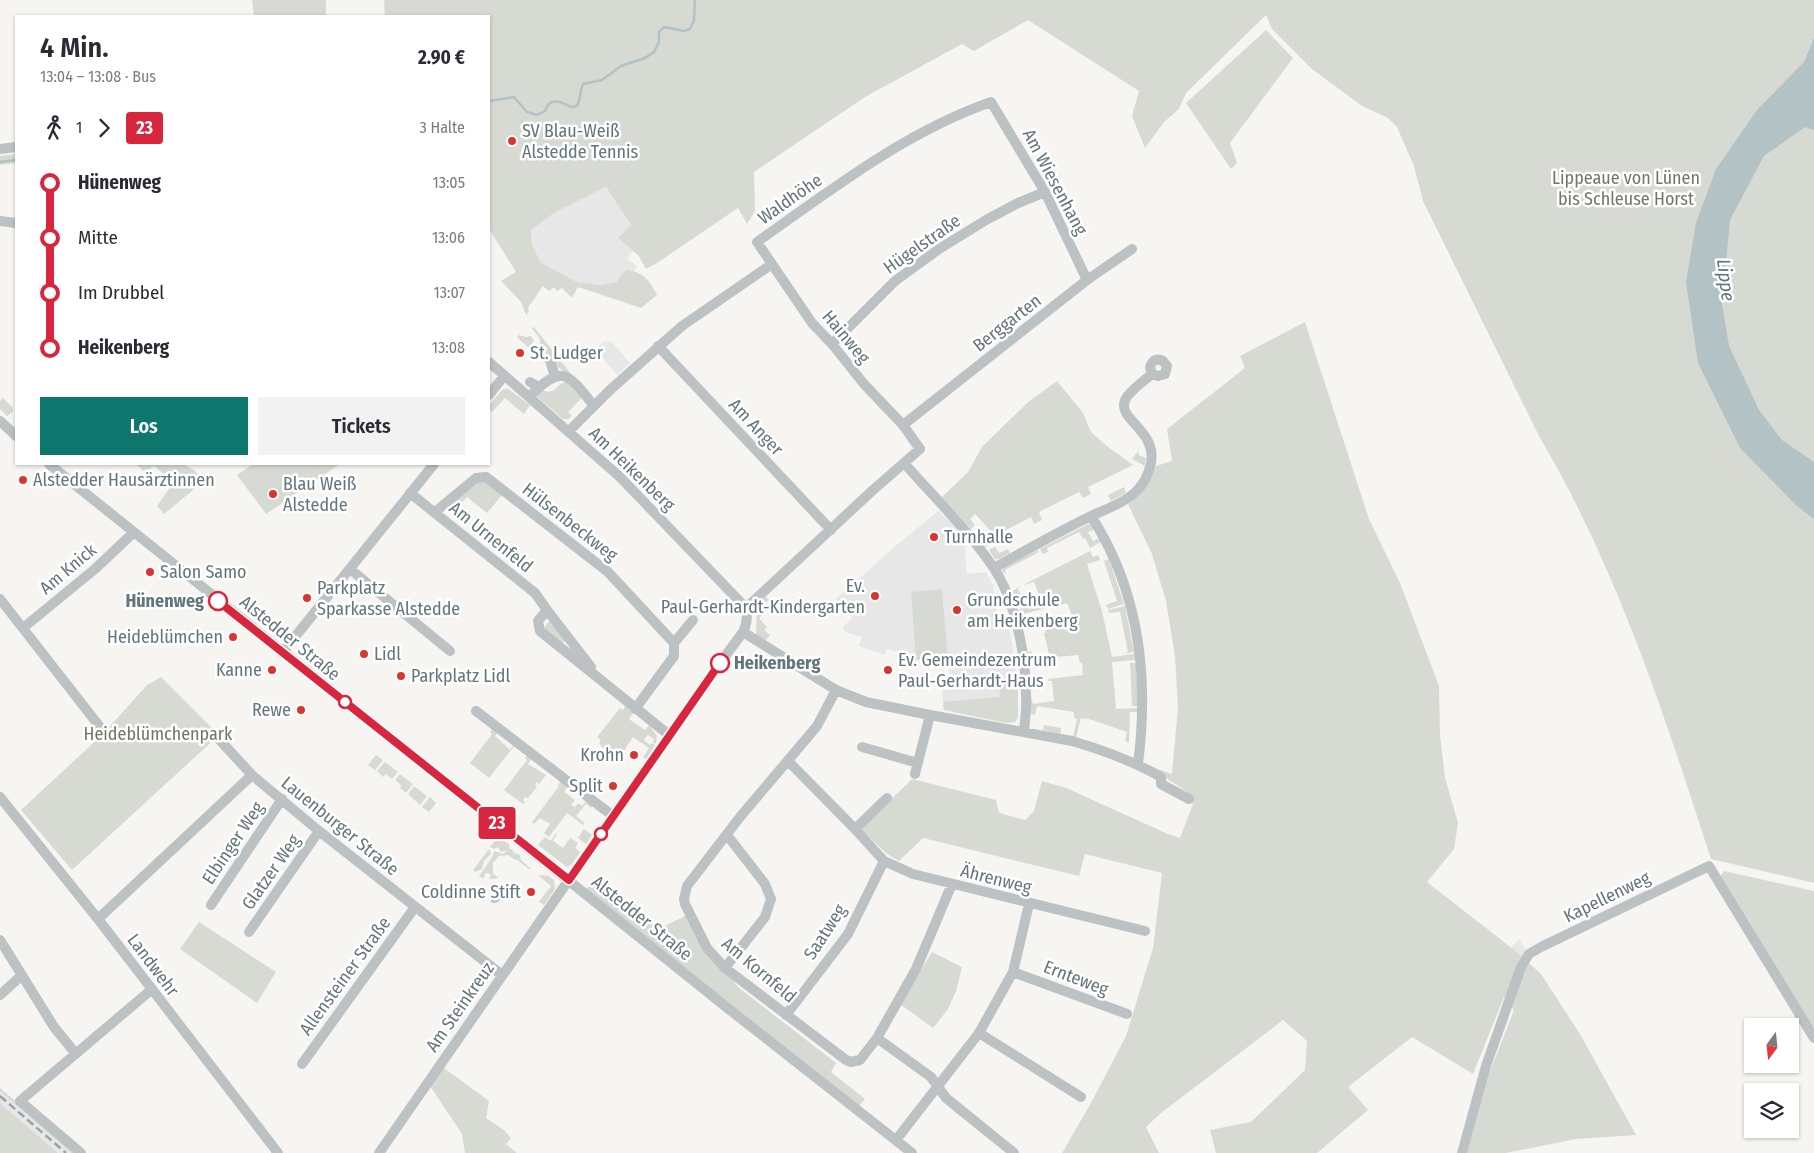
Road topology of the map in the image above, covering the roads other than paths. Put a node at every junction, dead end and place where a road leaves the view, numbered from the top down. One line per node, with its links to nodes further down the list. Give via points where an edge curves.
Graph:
1 (991, 102): 4 (street, Am Wiesenhang); 8 (street, Waldhöhe, via 898,145 757,242)
2 (15, 147): 3 (street)
3 (0, 149)
4 (1045, 192): 9 (street, Am Wiesenhang); 10 (street, Hügelstraße, via 986,220 895,281)
5 (0, 221): 6 (street)
6 (15, 223)
7 (1132, 249): 9 (street, Berggarten)
8 (772, 264): 10 (street, Hainweg, via 812,323); 11 (street, via 695,316)
9 (1087, 280): 21 (street, Berggarten)
10 (832, 344): 21 (street, Hainweg)
11 (658, 346): 19 (street); 30 (street, Am Anger)
12 (490, 363): 15 (street, Am Heikenberg)
13 (551, 364): 16 (street)
14 (1152, 374): 29 (street, via 1128,396 1124,404 1126,414 1144,433 1151,448 1149,472 1140,487 1125,500)
15 (504, 376): 17 (street); 18 (street, Am Heikenberg)
16 (555, 376): 18 (street, via 535,384); 19 (street, via 570,379)
17 (490, 394)
18 (529, 397): 22 (street, Am Heikenberg)
19 (594, 406): 22 (street)
20 (1, 425): 23 (street)
21 (903, 425): 24 (street, Hainweg, via 920,449)
22 (569, 431): 35 (street, Am Heikenberg, via 620,477)
23 (15, 435)
24 (904, 463): 30 (street); 33 (street)
25 (49, 465): 31 (street, Alstedder Straße)
26 (433, 465): 27 (street)
27 (410, 493): 28 (street, Am Urnenfeld); 32 (street)
28 (434, 512): 36 (street, Am Urnenfeld, via 535,593); 40 (street, Hülsenbeckweg, via 476,478 486,477 608,572)
29 (1090, 516): 33 (street); 54 (street, via 1114,558 1133,612 1143,703)
30 (831, 530): 35 (street)
31 (133, 533): 38 (street, Am Knick); 42 (street, Alstedder Straße)
32 (350, 568): 41 (street); 42 (street)
33 (994, 568): 49 (street, via 1006,592 1020,641 1026,694)
34 (0, 599): 38 (street)
35 (746, 608): 39 (street)
36 (547, 610): 43 (street, Am Urnenfeld); 43 (street, Am Urnenfeld, via 538,621 540,632)
37 (693, 620): 40 (street)
38 (23, 628): 48 (street)
39 (743, 632): 44 (street); 50 (street, Am Steinkreuz)
40 (674, 643): 45 (street, via 674,656)
41 (450, 651)
42 (282, 653): 65 (street, Alstedder Straße)
43 (601, 680): 45 (street, Am Urnenfeld)
44 (836, 690): 47 (street, via 866,702); 53 (street, Am Kornfeld, via 817,726)
45 (636, 709): 50 (street, Am Urnenfeld)
46 (476, 711): 60 (street)
47 (930, 715): 49 (street); 52 (street, via 916,768)
48 (100, 727)
49 (1024, 732): 54 (street, via 1072,741)
50 (669, 735): 60 (street, Am Steinkreuz)
51 (216, 736): 55 (street, Lauenburger Straße)
52 (862, 747)
53 (788, 761): 61 (street, Ährenweg); 63 (street, Am Kornfeld)
54 (1138, 764): 59 (street, via 1162,777 1162,784)
55 (252, 775): 58 (street, Lauenburger Straße); 70 (street)
56 (0, 797): 70 (street, Landwehr)
57 (887, 798): 61 (street)
58 (282, 799): 62 (street, Lauenburger Straße); 68 (street, Elbinger Weg)
59 (1189, 799)
60 (613, 816): 65 (street, Am Steinkreuz)
61 (855, 829): 64 (street, Ährenweg)
62 (319, 831): 69 (street, Lauenburger Straße); 72 (street, Glatzer Weg)
63 (727, 835): 74 (street, Am Kornfeld, via 687,886 684,899 707,948); 74 (street, via 765,884 771,899 765,917)
64 (884, 861): 66 (street, Ährenweg, via 913,874); 81 (street, Saatweg, via 848,934)
65 (569, 880): 76 (street, Am Steinkreuz); 89 (street, Alstedder Straße)
66 (952, 884): 67 (street, Ährenweg); 83 (street, Am Kornfeld, via 916,969)
67 (1029, 904): 71 (street, Ährenweg); 75 (street)
68 (212, 905)
69 (415, 907): 76 (street, Lauenburger Straße); 86 (street, Allensteiner Straße)
70 (98, 919): 78 (street, Landwehr)
71 (1144, 931)
72 (249, 932)
73 (0, 940): 77 (street)
74 (725, 968): 81 (street, Am Kornfeld)
75 (1013, 972): 80 (street, Ernteweg); 82 (street)
76 (502, 975): 92 (street, Am Steinkreuz)
77 (21, 976): 79 (street); 85 (street)
78 (151, 990): 85 (street); 91 (street, Landwehr)
79 (0, 995)
80 (1127, 1014)
81 (786, 1015): 83 (street, Am Kornfeld, via 851,1062 860,1060)
82 (979, 1033): 87 (street); 88 (street)
83 (877, 1038): 87 (street, via 931,1077)
84 (1814, 1038): 95 (street, Kapellenweg, via 1709,866 1530,954 1522,967 1486,1066)
85 (76, 1054): 90 (street, via 20,1101)
86 (302, 1064)
87 (938, 1088): 89 (street); 94 (street)
88 (1081, 1096)
89 (896, 1140): 93 (street, Alstedder Straße)
90 (81, 1153)
91 (278, 1153)
92 (379, 1153)
93 (912, 1153)
94 (1014, 1153)
95 (1462, 1153)

